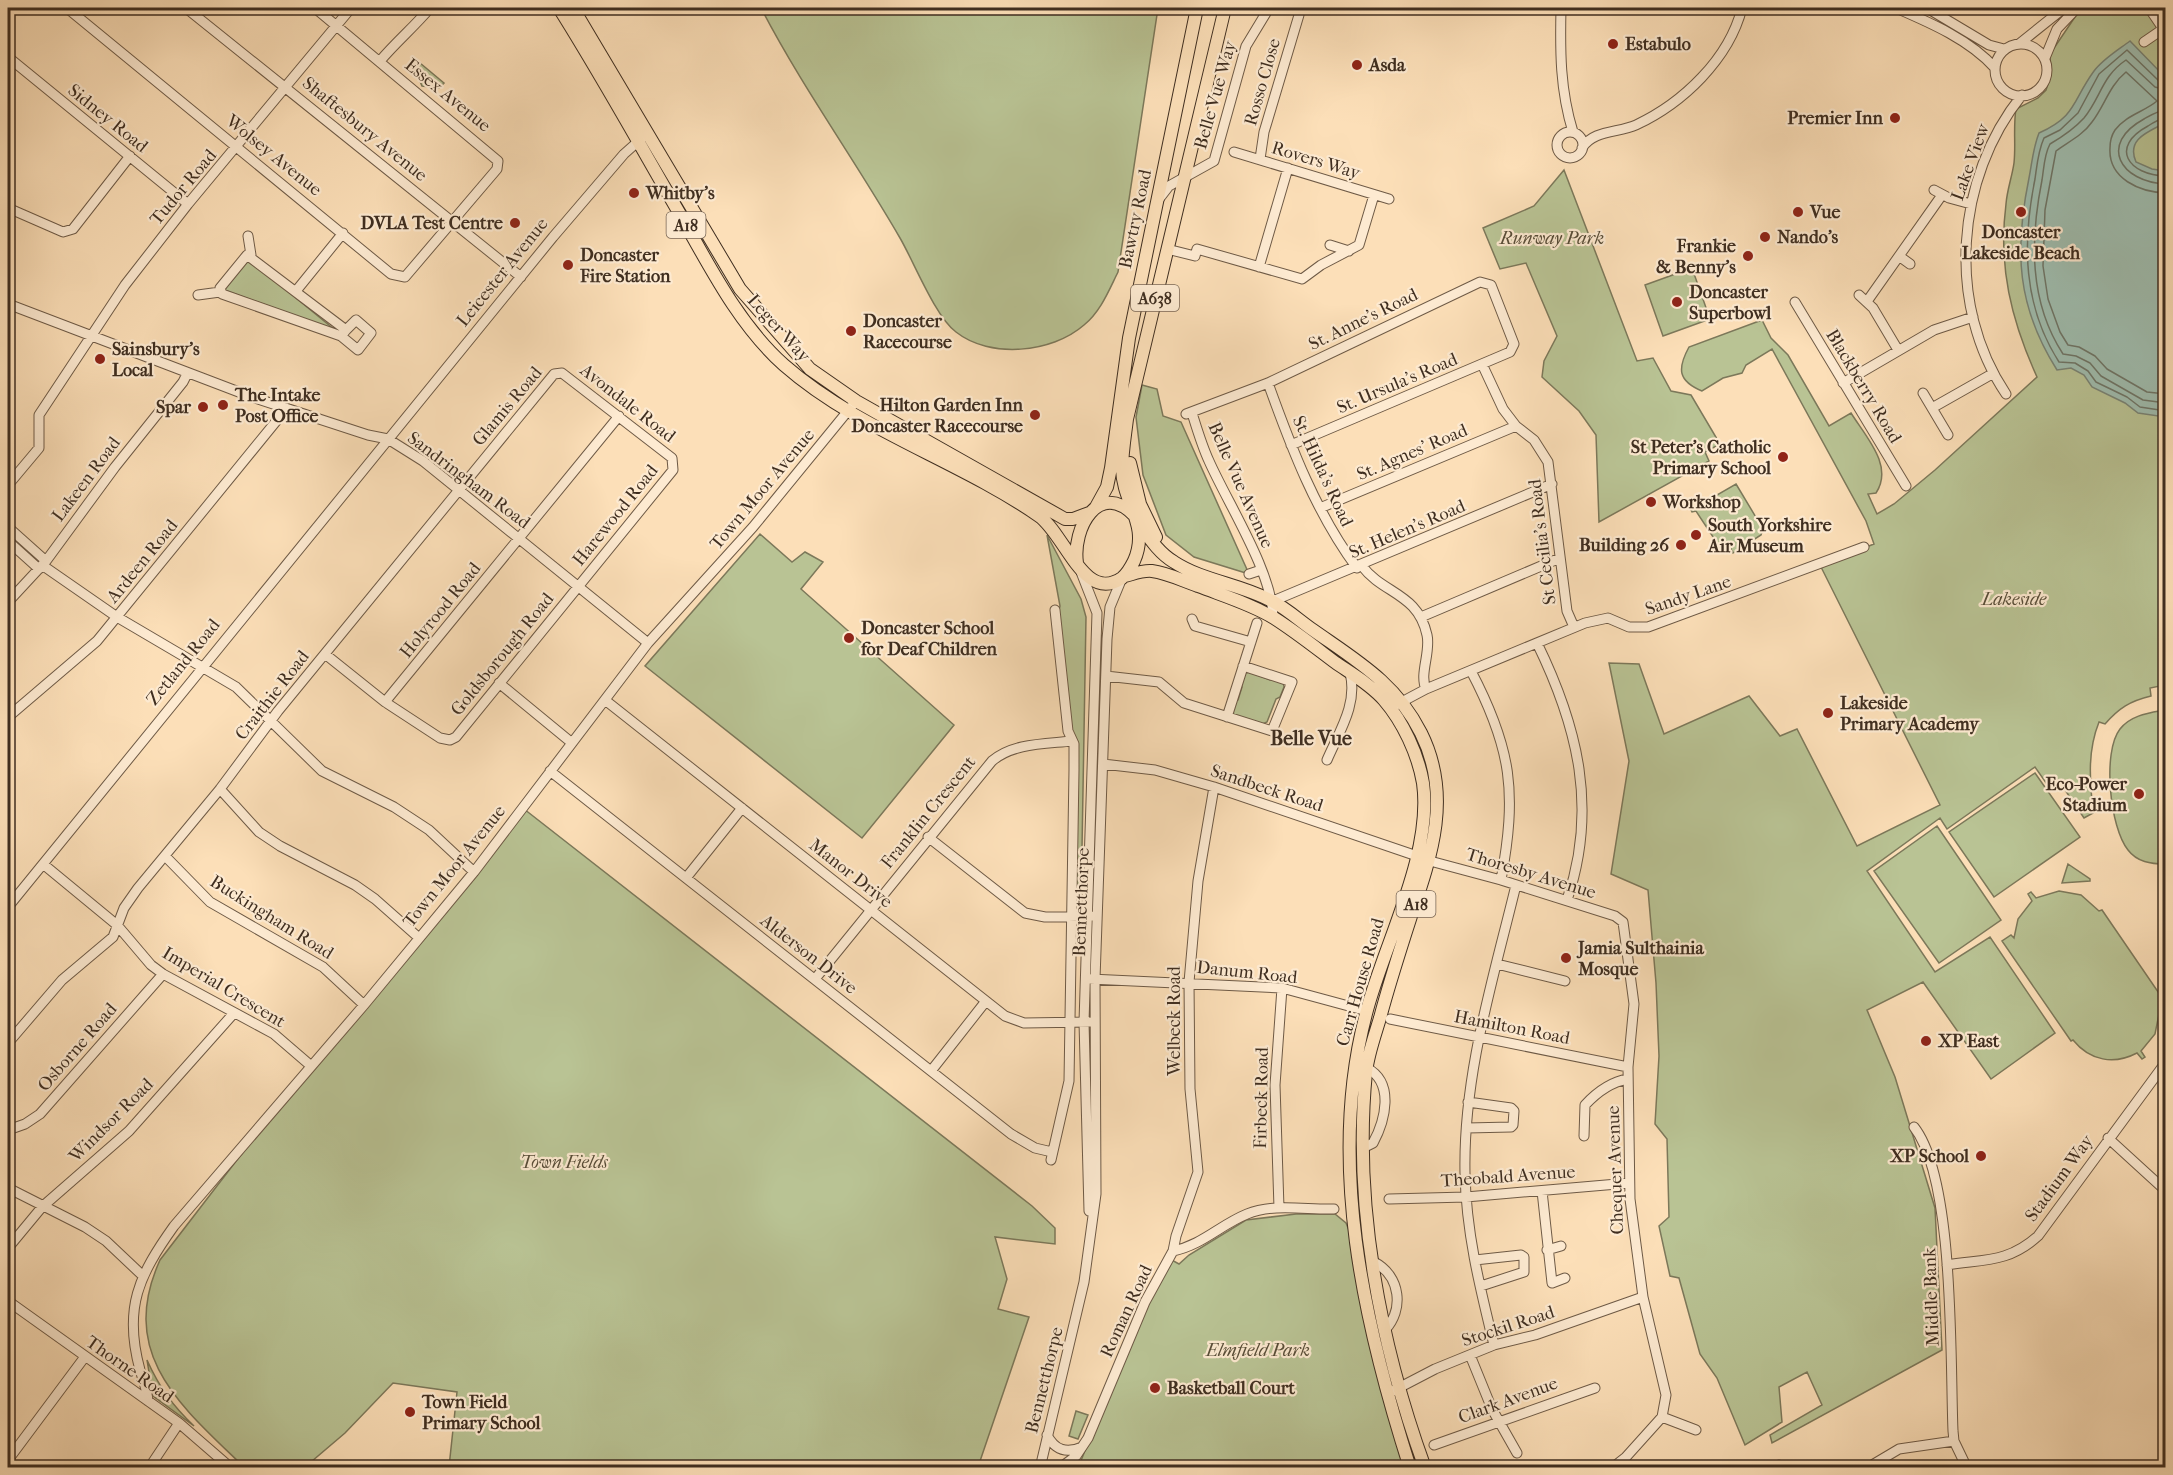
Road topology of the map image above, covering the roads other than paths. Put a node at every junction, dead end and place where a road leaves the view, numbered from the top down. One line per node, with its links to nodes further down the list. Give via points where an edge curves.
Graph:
1 (67, 8): 37 (street, Wolsey Avenue)
2 (186, 8): 27 (street, Shaftesbury Avenue)
3 (315, 8): 18 (street, Essex Avenue)
4 (351, 8): 18 (street, Tudor Road)
5 (430, 8): 25 (street)
6 (1197, 8): 47 (highway, Bawtry Road / A638)
7 (1225, 8): 43 (highway, Bawtry Road / A638)
8 (1269, 8): 43 (street, Belle Vue Way, via 1246,46 1217,154 1209,165)
9 (1561, 8): 30 (street, via 1559,54)
10 (1742, 8): 35 (street, via 1724,47 1685,93 1663,111 1636,125)
11 (1896, 8): 26 (street, via 1932,24 1983,55)
12 (1928, 8): 22 (street, via 1989,45)
13 (2064, 8): 21 (street)
14 (2077, 8): 24 (street, via 2057,29)
15 (569, 9): 32 (highway, Leger Way / A18); 36 (highway, Leger Way / A18)
16 (2154, 9): 19 (street)
17 (1299, 15): 41 (street, Rosso Close, via 1264,132)
18 (337, 25): 25 (street, Essex Avenue); 27 (street, Tudor Road)
19 (2164, 31): 20 (street)
20 (2144, 42)
21 (2019, 44): 22 (street); 24 (street, via 2031,45)
22 (2004, 49): 26 (street)
23 (8, 57): 40 (street, Sidney Road)
24 (2045, 58): 29 (street, via 2047,67 2041,87)
25 (380, 60): 50 (street, Essex Avenue, via 497,157 497,169)
26 (1995, 68): 28 (street, via 1996,78)
27 (288, 87): 37 (street, Tudor Road); 50 (street, Shaftesbury Avenue)
28 (2007, 92): 29 (street); 31 (street, Lake View)
29 (2022, 95): 31 (street, Lake View)
30 (1566, 110): 33 (street); 34 (street)
31 (2007, 114): 48 (street, Lake View, via 1991,144)
32 (650, 132): 36 (street, Leicester Avenue); 78 (highway, Leger Way / A18, via 740,288 810,369)
33 (1575, 133): 34 (street); 35 (street); 38 (street)
34 (1561, 135): 38 (street, via 1557,145 1563,156 1574,157)
35 (1592, 137): 38 (street)
36 (638, 141): 60 (street, Leicester Avenue); 78 (highway, Leger Way / A18, via 732,303 762,341 784,364)
37 (237, 148): 46 (street, Tudor Road); 51 (street, Wolsey Avenue)
38 (1582, 148)
39 (1234, 152): 41 (street, Rovers Way)
40 (130, 156): 46 (street, Sidney Road); 49 (street, via 73,229 63,232)
41 (1260, 159): 42 (street, Rovers Way)
42 (1288, 168): 44 (street, Rovers Way); 59 (street)
43 (1185, 178): 47 (street, Belle Vue Way, via 1169,186); 53 (highway, Bawtry Road / A638)
44 (1374, 195): 45 (street, Rovers Way); 54 (street, via 1359,244)
45 (1389, 199)
46 (188, 204): 67 (street, Tudor Road, via 125,285)
47 (1156, 204): 94 (highway, Bawtry Road / A638, via 1129,338 1111,468 1107,487)
48 (1971, 204): 56 (street, via 1938,192); 66 (street, Lake View, via 1965,262)
49 (8, 208)
50 (453, 223): 51 (street, Wolsey Avenue, via 405,277 391,274); 60 (street, Shaftesbury Avenue)
51 (343, 233): 61 (street)
52 (248, 236): 55 (street)
53 (1167, 249): 59 (street, via 1196,256 1197,249); 83 (highway, Bawtry Road / A638)
54 (1349, 251): 57 (street); 57 (street, via 1333,246)
55 (251, 255): 61 (street); 62 (street, via 244,257)
56 (1899, 256): 58 (street); 69 (street, via 1863,298)
57 (1332, 259): 59 (street, via 1302,279)
58 (1910, 264)
59 (1259, 267)
60 (521, 277): 86 (street, Leicester Avenue)
61 (296, 291): 62 (street, via 343,333)
62 (220, 292): 63 (street)
63 (198, 295)
64 (1795, 302): 75 (street, Blackberry Road)
65 (8, 304): 67 (street, Sandringham Road)
66 (1973, 317): 69 (street, via 1948,324); 73 (street, Lake View)
67 (93, 337): 72 (street, Sandringham Road); 90 (street, Tudor Road, via 39,415 39,448)
68 (1514, 349): 70 (street, St. Ursula's Road); 74 (street, St. Anne's Road, via 1495,291 1486,282 1480,282)
69 (1898, 350): 75 (street)
70 (1482, 364): 84 (street, St Cecilia's Road, via 1503,409); 87 (street, St. Ursula's Road)
71 (558, 372): 82 (street, Avondale Road); 92 (street, Glamis Road)
72 (187, 374): 79 (street, Sandringham Road); 102 (street, Lakeen Road)
73 (1992, 374): 77 (street, Lake View); 80 (street)
74 (1268, 383): 81 (street, St. Anne's Road); 87 (street, St. Hilda's Road)
75 (1843, 383): 91 (street, Blackberry Road)
76 (1923, 393): 80 (street)
77 (2006, 394)
78 (852, 406): 94 (highway, Leger Way / A18, via 1065,519); 104 (highway, Leger Way / A18, via 1041,517 1060,537); 119 (street, Town Moor Avenue, via 753,527)
79 (283, 408): 86 (street, Sandringham Road); 113 (street, Ardeen Road)
80 (1932, 408): 85 (street)
81 (1189, 414): 105 (street, Belle Vue Avenue)
82 (619, 416): 88 (street, Avondale Road, via 672,458); 97 (street, Holyrood Road)
83 (1127, 419): 95 (highway, Bawtry Road / A638, via 1122,471); 100 (highway, Bawtry Road, via 1130,472 1140,504)
84 (1516, 426): 89 (street, St Cecilia's Road, via 1542,451); 93 (street, St. Agnes' Road)
85 (1948, 435)
86 (388, 440): 92 (street, Sandringham Road); 122 (street, Zetland Road)
87 (1291, 445): 93 (street, St. Hilda's Road)
88 (674, 464): 108 (street, Harewood Road)
89 (1552, 484): 101 (street, St Cecilia's Road); 103 (street, St. Helen's Road)
90 (8, 485)
91 (1906, 486)
92 (459, 490): 97 (street, Sandringham Road); 121 (street, Craithie Road)
93 (1320, 508): 103 (street, St. Hilda's Road, via 1339,544)
94 (1092, 510): 95 (highway, via 1112,504 1124,507); 104 (highway, via 1077,537)
95 (1137, 519): 100 (highway, Carr House Road / A18, via 1155,547); 107 (highway, via 1138,550)
96 (8, 527): 102 (street)
97 (519, 538): 108 (street, Sandringham Road); 132 (street, Holyrood Road)
98 (8, 541): 102 (street)
99 (1864, 548): 117 (street, Sandy Lane, via 1648,627 1629,627 1602,618)
100 (1166, 556): 109 (highway, Carr House Road / A18, via 1188,569)
101 (1560, 558): 112 (street); 117 (street, St Cecilia's Road, via 1567,611)
102 (42, 565): 110 (street, Lakeen Road); 113 (street)
103 (1359, 567): 109 (street, St. Helen's Road); 112 (street, St. Hilda's Road, via 1406,599)
104 (1079, 570): 107 (highway, via 1102,583); 158 (street, Bennetthorpe, via 1097,613)
105 (1261, 570): 106 (street, Belle Vue Avenue); 109 (street, Belle Vue Avenue)
106 (1249, 574)
107 (1123, 577): 114 (highway, Carr House Road / A18, via 1149,570 1166,574); 126 (street, Bennetthorpe, via 1110,607)
108 (578, 587): 119 (street, Sandringham Road); 127 (street, Goldsborough Road)
109 (1273, 601): 114 (street, Belle Vue Avenue); 133 (highway, Carr House Road / A18, via 1372,671)
110 (8, 602)
111 (1055, 610): 138 (street, Bennetthorpe)
112 (1421, 617): 129 (street, St. Hilda's Road, via 1428,643)
113 (117, 618): 122 (street); 135 (street, Ardeen Road, via 78,659)
114 (1274, 618): 125 (highway, Carr House Road / A18)
115 (1192, 619): 118 (street, via 1195,626)
116 (1257, 624): 118 (street)
117 (1574, 627): 120 (street, Sandy Lane)
118 (1251, 642): 123 (street)
119 (648, 643): 131 (street, Town Moor Avenue)
120 (1537, 643): 124 (street, Sandy Lane); 155 (street, via 1571,726 1581,781 1580,843)
121 (325, 654): 132 (street); 137 (street, Craithie Road)
122 (201, 666): 137 (street, via 236,687); 150 (street, Zetland Road)
123 (1244, 666): 136 (street); 136 (street, via 1292,682 1272,731)
124 (1471, 671): 129 (street, Sandy Lane); 153 (street, via 1494,717 1508,767 1511,812)
125 (1350, 673): 128 (highway, Carr House Road / A18); 130 (street)
126 (1106, 676): 136 (street, via 1159,682 1178,699); 141 (street, Bennetthorpe)
127 (499, 683): 132 (street, Goldsborough Road, via 456,738 450,740 440,738); 139 (street)
128 (1370, 688): 130 (street); 134 (highway, Carr House Road / A18)
129 (1426, 689): 133 (street, Sandy Lane)
130 (1353, 692): 140 (street, via 1348,715)
131 (605, 700): 139 (street, Town Moor Avenue); 145 (street, Manor Drive)
132 (386, 702)
133 (1402, 702): 134 (street, Sandy Lane); 149 (highway, Carr House Road / A18, via 1420,731 1437,782 1437,831)
134 (1390, 708): 148 (highway, Carr House Road / A18, via 1410,744 1422,782 1424,826)
135 (8, 717)
136 (1227, 717)
137 (272, 721): 144 (street, Craithie Road); 151 (street, via 322,771 394,807 429,830)
138 (1072, 741): 146 (street, Franklin Crescent, via 1002,752); 159 (street, Bennetthorpe)
139 (572, 743): 142 (street, Town Moor Avenue)
140 (1327, 760)
141 (1103, 764): 143 (street, Sandbeck Road, via 1155,770); 158 (street, Bennetthorpe)
142 (550, 771): 151 (street, Town Moor Avenue); 152 (street, Alderson Drive)
143 (1214, 787): 148 (street, Sandbeck Road); 168 (street, Welbeck Road, via 1197,892)
144 (220, 789): 147 (street, Craithie Road); 162 (street, via 259,832 355,885)
145 (742, 808): 152 (street); 157 (street, Manor Drive)
146 (928, 837): 157 (street, Franklin Crescent); 159 (street, via 1025,913)
147 (165, 856): 161 (street, Craithie Road, via 124,908); 171 (street, Buckingham Road, via 210,902 323,967)
148 (1417, 856): 172 (highway, Carr House Road / A18)
149 (1430, 861): 153 (street, Thoresby Avenue); 183 (highway, Carr House Road / A18)
150 (43, 864): 156 (street, Zetland Road); 161 (street, Imperial Crescent)
151 (474, 872): 162 (street, Town Moor Avenue)
152 (686, 878): 165 (street, Alderson Drive)
153 (1501, 880): 154 (street, Thoresby Avenue)
154 (1516, 885): 155 (street, Thoresby Avenue); 163 (street)
155 (1567, 900): 160 (street, Thoresby Avenue)
156 (8, 907)
157 (871, 910): 165 (street, Franklin Crescent); 170 (street, Manor Drive)
158 (1092, 916): 159 (street); 166 (street, Bennetthorpe)
159 (1072, 917): 175 (street, Bennetthorpe)
160 (1621, 920): 182 (street, Chequer Avenue, via 1633,998)
161 (117, 925): 164 (street, Imperial Crescent); 179 (street, Craithie Road, via 110,940 56,987)
162 (418, 937): 171 (street, Town Moor Avenue)
163 (1497, 964): 167 (street); 178 (street)
164 (163, 974): 173 (street, Imperial Crescent); 191 (street, Osborne Road, via 46,1107 25,1124)
165 (815, 979): 184 (street, Alderson Drive)
166 (1090, 979): 168 (street, Danum Road); 176 (street, Bennetthorpe); 177 (street, Bennetthorpe)
167 (1565, 981)
168 (1189, 982): 169 (street, Danum Road); 209 (street, Welbeck Road, via 1190,1089 1198,1172)
169 (1282, 988): 172 (street, Danum Road); 203 (street, Firbeck Road, via 1275,1085)
170 (986, 1001): 175 (street, Manor Drive, via 1005,1016 1024,1023); 184 (street)
171 (364, 1005): 181 (street, Town Moor Avenue)
172 (1366, 1011): 226 (highway, Carr House Road / A18, via 1351,1103 1350,1173 1367,1301)
173 (234, 1013): 181 (street, Imperial Crescent, via 274,1034); 202 (street, Windsor Road, via 129,1131)
174 (1390, 1018): 178 (street, Hamilton Road)
175 (1069, 1022): 176 (street, Manor Drive); 186 (street, Bennetthorpe)
176 (1084, 1022): 177 (street, Manor Drive); 187 (street, Bennetthorpe)
177 (1095, 1022): 205 (street, Bennetthorpe, via 1096,1194)
178 (1480, 1037): 182 (street, Hamilton Road); 188 (street)
179 (8, 1043)
180 (2166, 1062): 193 (street, Stadium Way)
181 (310, 1065): 213 (street, Town Moor Avenue, via 174,1226)
182 (1628, 1067): 185 (street, Chequer Avenue)
183 (1366, 1068): 194 (highway, Carr House Road / A18); 194 (street, Carr House Road, via 1374,1072 1382,1087 1386,1111 1373,1143)
184 (931, 1071): 195 (street, Alderson Drive, via 1021,1142)
185 (1628, 1079): 192 (street, via 1606,1086 1585,1105); 196 (street, Chequer Avenue)
186 (1069, 1081): 187 (street); 195 (street, Bennetthorpe)
187 (1084, 1082): 205 (street, Bennetthorpe)
188 (1468, 1102): 190 (street); 190 (street, via 1514,1111 1511,1127)
189 (1914, 1127): 212 (street, Middle Bank, via 1925,1142 1934,1175)
190 (1467, 1128): 200 (street)
191 (8, 1130)
192 (1584, 1136)
193 (2108, 1138): 199 (street); 212 (street, Stadium Way, via 2027,1246 1995,1260)
194 (1363, 1148): 211 (highway, Carr House Road / A18)
195 (1052, 1156)
196 (1629, 1183): 198 (street, Theobald Avenue); 216 (street, Chequer Avenue)
197 (8, 1188): 202 (street)
198 (1542, 1191): 200 (street, Theobald Avenue); 208 (street)
199 (2166, 1191)
200 (1466, 1197): 201 (street, Theobald Avenue); 210 (street)
201 (1389, 1199)
202 (42, 1208): 207 (street, Windsor Road); 213 (street, via 72,1220 106,1241)
203 (1278, 1208): 204 (street, Roman Road); 209 (street, Roman Road, via 1248,1214 1191,1247)
204 (1334, 1209)
205 (1091, 1228): 232 (street, Bennetthorpe, via 1084,1282)
206 (1561, 1246): 208 (street)
207 (8, 1248)
208 (1547, 1250): 214 (street, via 1552,1282)
209 (1173, 1251): 235 (street, Roman Road, via 1145,1302)
210 (1475, 1260): 215 (street); 215 (street, via 1524,1257 1524,1272)
211 (1374, 1262): 218 (highway, Carr House Road / A18); 218 (street, via 1388,1272 1396,1289 1398,1306 1393,1322)
212 (1947, 1265): 233 (street, Middle Bank)
213 (142, 1275): 222 (street, Town Moor Avenue, via 134,1315)
214 (1565, 1278)
215 (1481, 1286): 219 (street)
216 (1643, 1298): 219 (street, Stockil Road); 228 (street, Chequer Avenue, via 1664,1381)
217 (8, 1301): 221 (street, Thorne Road)
218 (1385, 1330): 224 (highway, Carr House Road / A18)
219 (1494, 1345): 220 (street, Stockil Road)
220 (1470, 1355): 224 (street, Stockil Road); 229 (street)
221 (84, 1358): 223 (street, Thorne Road); 237 (street)
222 (140, 1372): 223 (street); 227 (street, Town Moor Avenue)
223 (130, 1388): 227 (street, Thorne Road)
224 (1399, 1388): 226 (street, Stockil Road); 243 (highway, Carr House Road / A18)
225 (1595, 1388): 229 (street, Clark Avenue)
226 (1387, 1394): 242 (highway, Carr House Road / A18)
227 (148, 1401): 230 (street, Thorne Road)
228 (1662, 1417): 231 (street); 244 (street)
229 (1500, 1421): 234 (street, Clark Avenue); 236 (street)
230 (179, 1423): 238 (street); 239 (street, Thorne Road)
231 (1696, 1430)
232 (1047, 1435): 235 (street, via 1059,1449); 240 (street, Bennetthorpe)
233 (1954, 1441): 245 (street, via 1899,1449); 246 (street, Middle Bank)
234 (1434, 1445)
235 (1083, 1447): 241 (street, Roman Road)
236 (1517, 1453)
237 (8, 1460)
238 (149, 1467)
239 (231, 1467)
240 (1040, 1467)
241 (1060, 1467)
242 (1410, 1467)
243 (1425, 1467)
244 (1612, 1467)
245 (1867, 1467)
246 (1967, 1467)

